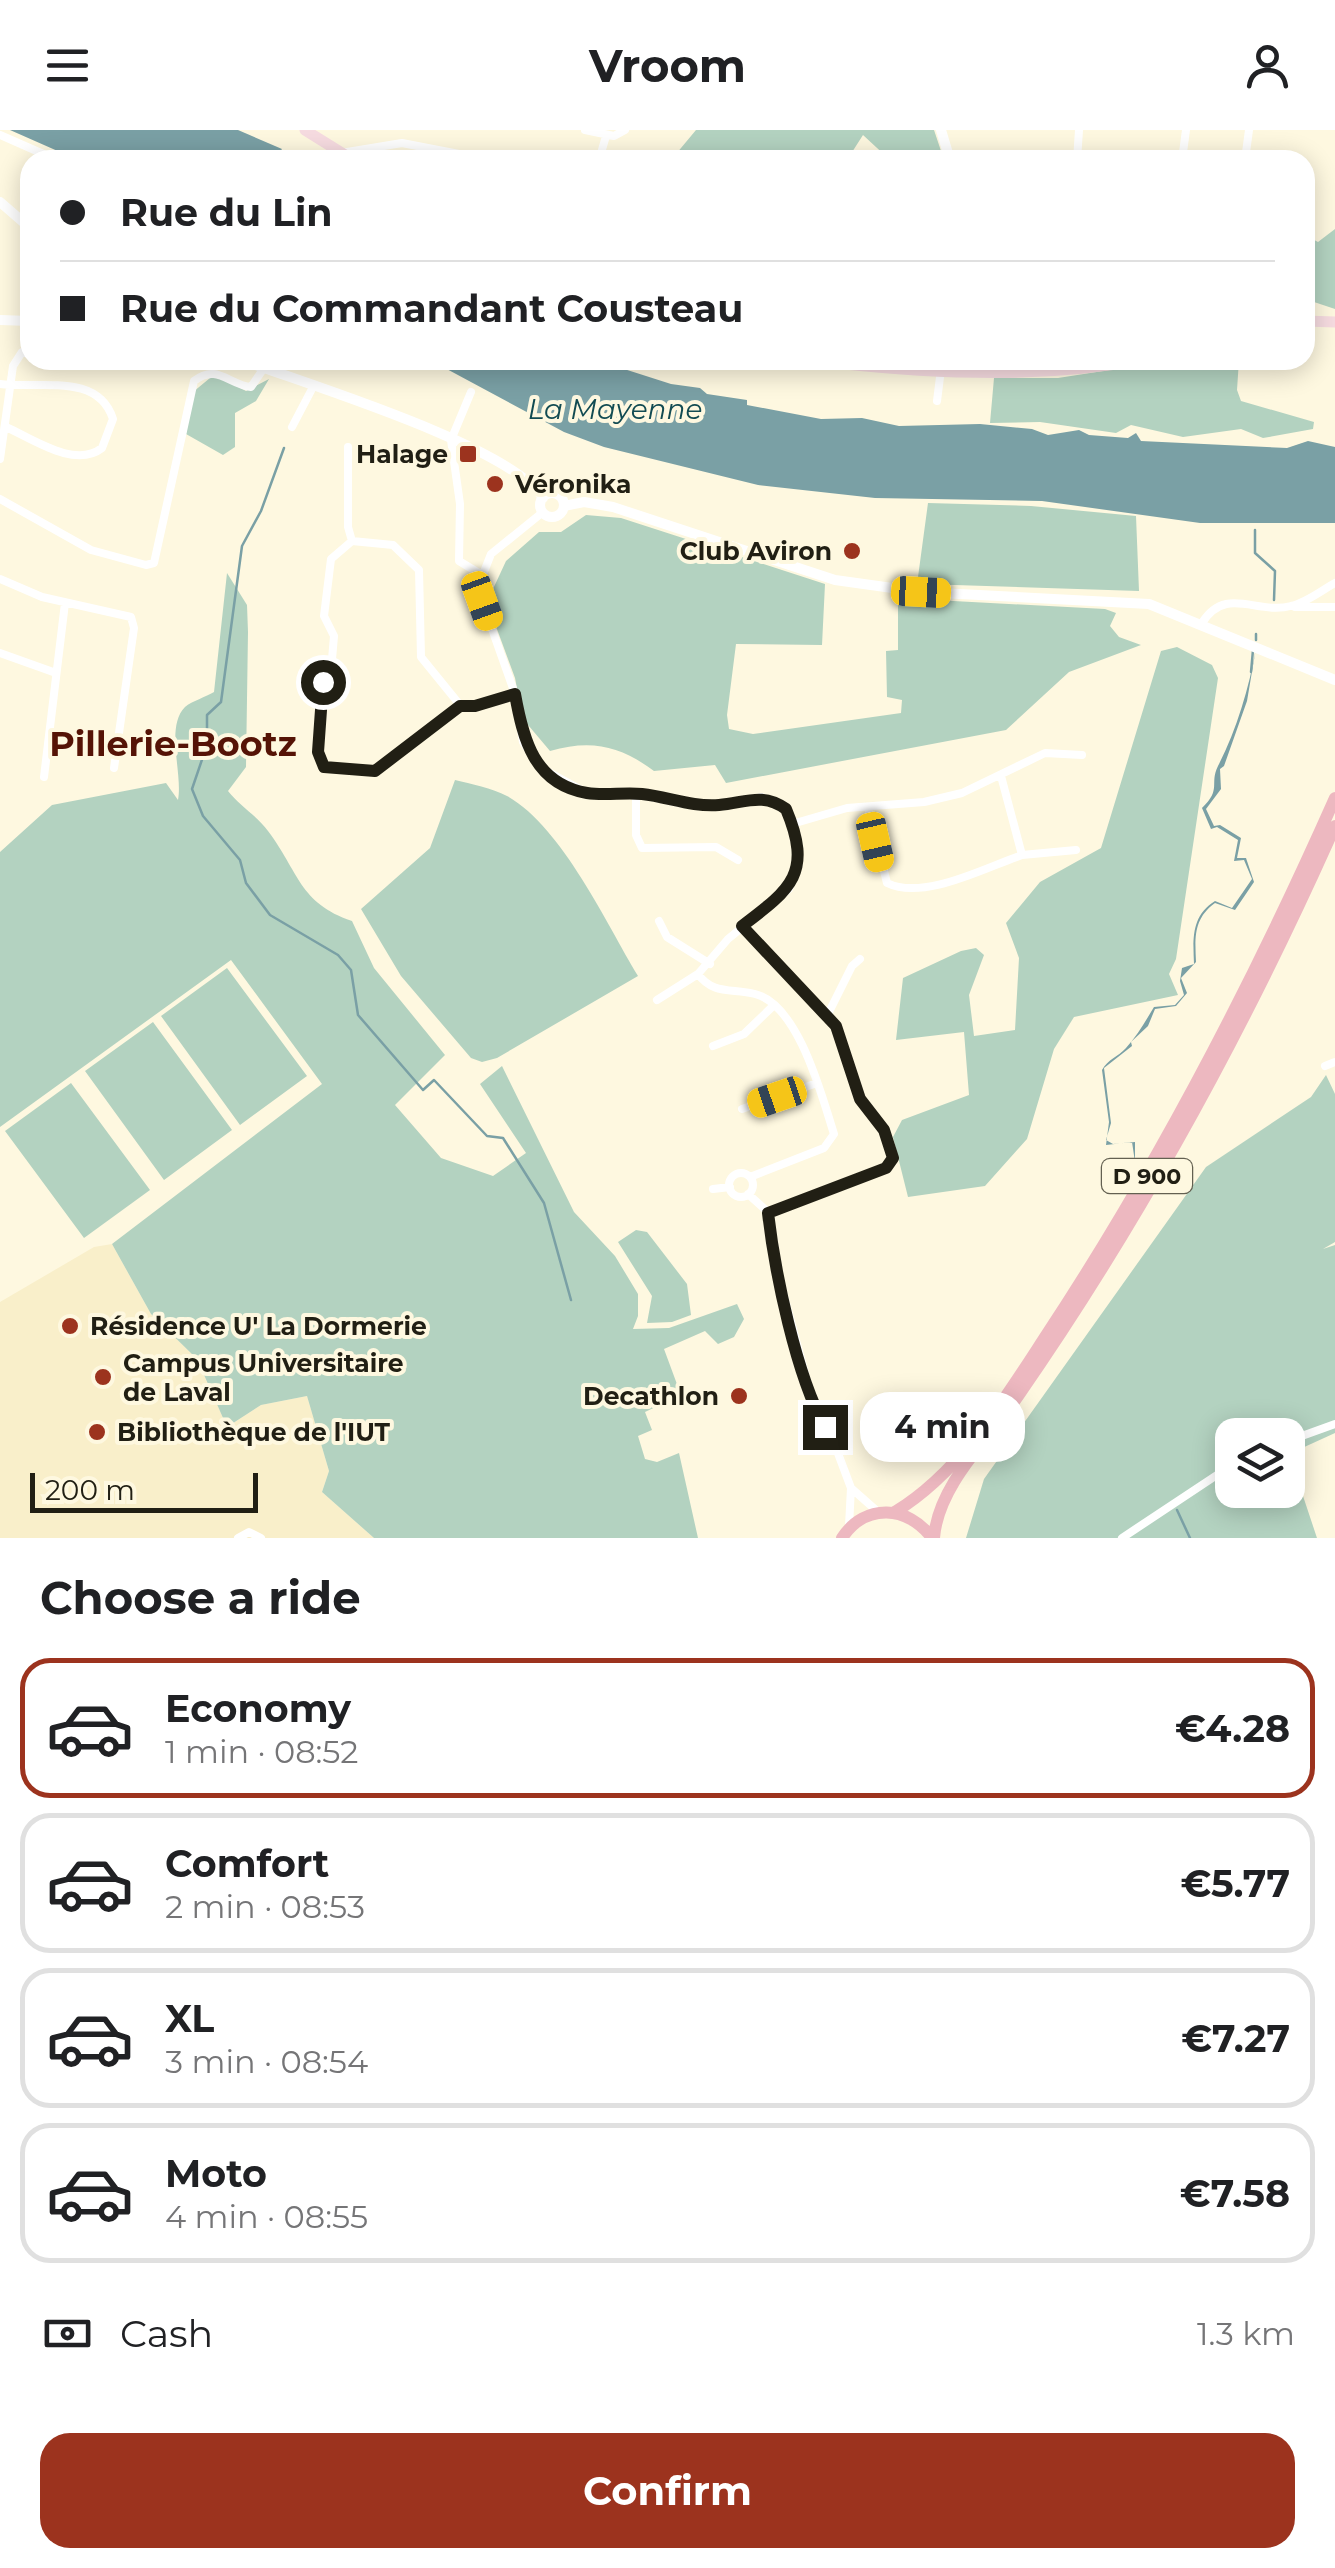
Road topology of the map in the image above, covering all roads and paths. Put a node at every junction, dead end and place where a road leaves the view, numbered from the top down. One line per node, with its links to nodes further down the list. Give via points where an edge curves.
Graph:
1 (305, 130): 7 (main road)
2 (584, 130): 5 (street)
3 (625, 130): 5 (street)
4 (0, 135): 6 (street)
5 (606, 136): 10 (street)
6 (35, 150)
7 (337, 150)
8 (371, 150): 9 (street, via 402,142)
9 (441, 150)
10 (602, 150)
11 (0, 202): 12 (street)
12 (20, 219)
13 (20, 354): 19 (street)
14 (263, 370): 28 (street, via 251,387 222,374 194,381 154,562 146,566 90,550)
15 (269, 370): 20 (street)
16 (941, 370): 22 (street)
17 (1002, 370): 18 (main road)
18 (1075, 370)
19 (5, 385): 23 (street); 23 (street, via 85,388 104,400 113,420 102,448 86,456)
20 (314, 387): 24 (street); 25 (street)
21 (471, 392): 25 (street)
22 (937, 401)
23 (6, 427): 27 (street)
24 (292, 427)
25 (450, 440): 29 (street, via 517,471); 33 (street, via 460,561)
26 (348, 447): 32 (street)
27 (0, 459)
28 (0, 498)
29 (542, 498): 30 (street, via 558,494); 31 (street)
30 (564, 506): 31 (street, via 554,516); 39 (street, via 613,506 835,580 921,592 1131,602)
31 (543, 512): 33 (street, via 491,554)
32 (352, 541): 44 (street, via 393,545 419,570 421,657); 44 (street, via 330,562 324,616 334,636 331,671 323,682 320,762 375,771)
33 (482, 574): 43 (street, via 482,601)
34 (0, 579): 36 (street)
35 (1335, 583): 37 (street)
36 (66, 603): 41 (street); 46 (street, via 122,612 134,621)
37 (1290, 607): 38 (street); 39 (street, via 1227,602)
38 (1335, 607)
39 (1202, 624): 42 (street)
40 (0, 653): 41 (street)
41 (56, 673): 48 (street)
42 (1334, 678)
43 (515, 694): 44 (street); 49 (street, via 523,742 541,768 587,793)
44 (460, 706)
45 (1082, 755): 47 (street, via 1045,753)
46 (114, 768)
47 (1001, 776): 51 (street, via 924,802); 55 (street)
48 (44, 777)
49 (636, 793): 52 (street, via 683,804 762,797 786,809); 56 (street, via 642,848 716,846)
50 (1335, 798): 80 (main road, D 900, via 1246,992 1116,1226 1000,1402 944,1472)
51 (868, 807): 52 (street); 55 (street, via 883,877 895,886 940,882)
52 (792, 824): 58 (street, via 795,880)
53 (1335, 826): 84 (main road, D 900, via 1176,1150 1106,1266 954,1485)
54 (1076, 850): 55 (street)
55 (1022, 855)
56 (738, 860)
57 (659, 921): 60 (street, via 667,937)
58 (742, 926): 60 (street); 64 (street)
59 (860, 958): 64 (street)
60 (710, 964): 61 (street)
61 (698, 974): 62 (street); 63 (street, via 714,989 758,994)
62 (657, 1000)
63 (772, 1007): 65 (street, via 744,1034); 68 (street, via 800,1038)
64 (828, 1014): 74 (street, via 860,1099 884,1130 893,1158 886,1168)
65 (712, 1046)
66 (1335, 1062): 67 (street)
67 (1325, 1066)
68 (817, 1083): 69 (street); 70 (street, via 832,1143)
69 (742, 1109)
70 (750, 1176): 71 (street, via 735,1174); 73 (street)
71 (730, 1188): 72 (street); 73 (street, via 737,1196)
72 (713, 1190)
73 (748, 1194): 74 (street)
74 (768, 1213): 78 (street, via 814,1407)
75 (1335, 1424): 76 (street)
76 (1305, 1435)
77 (1215, 1477): 85 (street)
78 (850, 1488): 79 (street); 81 (street, via 853,1509)
79 (879, 1512): 80 (main road); 81 (main road)
80 (895, 1512): 84 (main road)
81 (843, 1536)
82 (238, 1538): 83 (street, via 249,1532)
83 (261, 1538)
84 (933, 1538)
85 (1122, 1538)

